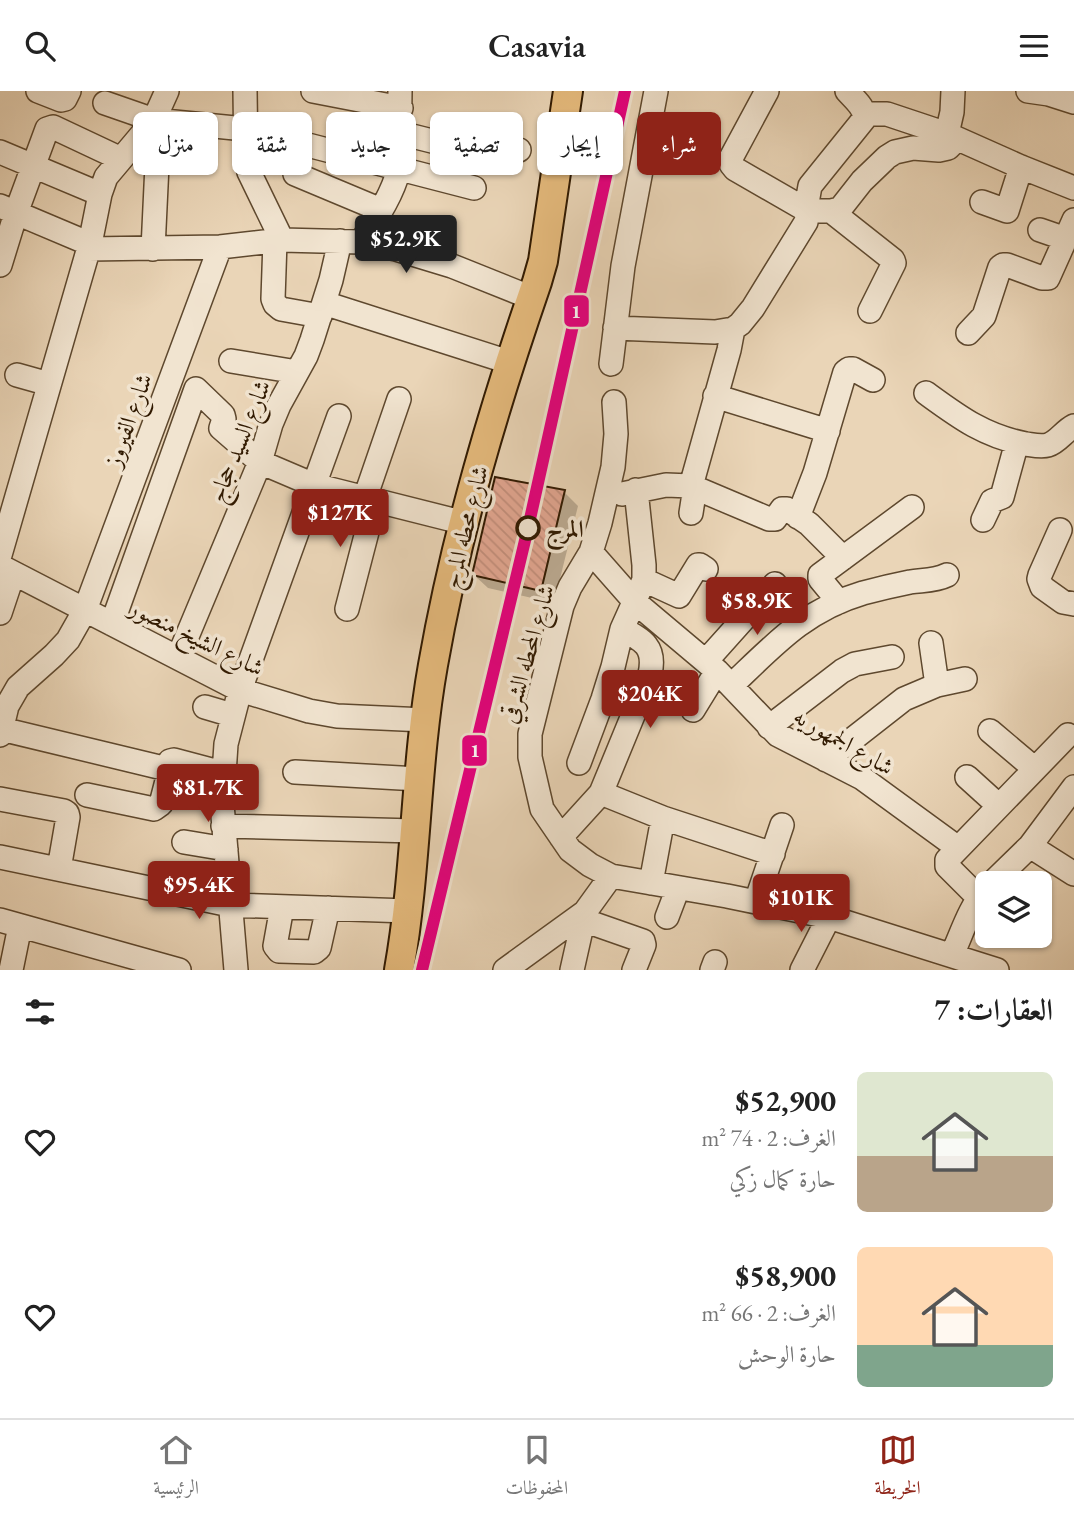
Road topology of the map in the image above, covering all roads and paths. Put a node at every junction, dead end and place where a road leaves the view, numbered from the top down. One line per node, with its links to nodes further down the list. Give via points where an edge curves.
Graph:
1 (38, 91): 2 (street, via 61,100)
2 (69, 91)
3 (167, 91): 15 (street)
4 (245, 91): 16 (street)
5 (313, 91): 12 (street)
6 (568, 91): 46 (main road, شارع محطه المرج, via 543,261)
7 (656, 91): 49 (street)
8 (767, 91): 36 (street, via 731,164)
9 (847, 91): 18 (street)
10 (953, 91): 19 (street)
11 (1042, 92): 13 (street)
12 (400, 100)
13 (1074, 102)
14 (105, 103): 17 (street)
15 (158, 112)
16 (246, 112)
17 (133, 113)
18 (865, 114): 19 (street, via 887,114); 36 (street, via 810,186 807,203)
19 (952, 137): 24 (street); 36 (street, via 948,148 895,152 862,181 840,209)
20 (133, 145): 22 (street)
21 (0, 152): 23 (street)
22 (121, 159): 23 (street, via 50,127); 32 (street, via 106,177)
23 (33, 165): 32 (street); 34 (street)
24 (1021, 167): 31 (street); 33 (street, via 1006,211)
25 (416, 173): 30 (street)
26 (157, 175): 44 (street)
27 (250, 175): 40 (street)
28 (297, 175): 35 (street)
29 (398, 175): 35 (street, شارع السيد حجاج)
30 (474, 188)
31 (1074, 188)
32 (100, 194): 42 (street)
33 (982, 202)
34 (8, 209): 39 (street); 42 (street)
35 (381, 210): 41 (street, شارع السيد حجاج)
36 (820, 211): 48 (street, via 893,260); 50 (street, via 806,222 753,308)
37 (1041, 230): 38 (street)
38 (1070, 230): 51 (street, via 1048,278 1000,267 984,316)
39 (3, 240): 45 (street)
40 (279, 241): 41 (street); 43 (street); 47 (street, via 275,304 281,309)
41 (351, 242): 46 (street, via 396,249 452,266); 47 (street, شارع السيد حجاج)
42 (90, 247): 44 (street); 58 (street)
43 (220, 247): 44 (street); 91 (street, شارع الفيروز)
44 (153, 249)
45 (0, 265)
46 (531, 299): 53 (main road, شارع محطه المرج)
47 (322, 310): 53 (street); 55 (street, شارع السيد حجاج)
48 (870, 311)
49 (615, 328): 50 (street, via 715,332); 54 (street)
50 (733, 328): 60 (street)
51 (968, 333)
52 (231, 361): 55 (street)
53 (509, 362): 77 (main road, شارع محطه المرج)
54 (611, 364)
55 (297, 372): 67 (street, شارع السيد حجاج, via 271,424)
56 (17, 375): 58 (street)
57 (873, 380): 65 (street, via 853,369 845,372)
58 (49, 384): 80 (street)
59 (926, 393): 66 (street, via 969,423)
60 (715, 396): 65 (street); 69 (street)
61 (399, 400): 72 (street)
62 (614, 402): 71 (street, شارع المحطه الشرقي, via 613,467)
63 (339, 416): 68 (street)
64 (1074, 426): 66 (street, via 1048,445)
65 (828, 431): 75 (street)
66 (1017, 442): 76 (street, via 1002,498 992,501)
67 (260, 462): 68 (street); 93 (street, via 221,428 223,415 196,389); 97 (street, شارع السيد حجاج)
68 (314, 485): 72 (street); 101 (street)
69 (693, 487): 70 (street, via 666,485); 74 (street); 75 (street, via 769,519 775,519 782,509)
70 (636, 491): 71 (street); 85 (street)
71 (605, 498): 79 (street, شارع المحطه الشرقي)
72 (370, 500): 77 (street); 90 (street)
73 (912, 506): 81 (street)
74 (691, 513)
75 (797, 517): 81 (street)
76 (983, 520)
77 (465, 523): 106 (main road, شارع محطه المرج)
78 (1059, 530): 89 (street, via 1040,583 1063,602)
79 (591, 552): 87 (street, شارع الجمهوريه); 129 (street, شارع المحطه الشرقي, via 562,606 530,734 530,757 542,809)
80 (0, 555)
81 (844, 558): 88 (street, via 820,577)
82 (706, 569): 85 (street, via 698,565 677,597)
83 (7, 570): 91 (street, شارع الشيخ منصور); 92 (street)
84 (947, 575): 88 (street)
85 (644, 580): 87 (street)
86 (775, 585): 98 (street)
87 (635, 602): 94 (street); 98 (street, شارع الجمهوريه)
88 (839, 602): 98 (street)
89 (1074, 604)
90 (347, 609)
91 (85, 610): 93 (street, شارع الشيخ منصور); 102 (street, شارع الفيروز, via 68,640)
92 (0, 613)
93 (112, 624): 97 (street, شارع الشيخ منصور)
94 (622, 629): 113 (street); 121 (street, via 648,646 652,665)
95 (931, 643): 100 (street)
96 (892, 657): 107 (street, via 842,671)
97 (178, 658): 101 (street, شارع الشيخ منصور)
98 (718, 673): 104 (street); 107 (street, شارع الجمهوريه)
99 (965, 679): 100 (street)
100 (937, 685): 112 (street, via 904,699)
101 (240, 690): 105 (street); 106 (street, شارع الشيخ منصور, via 337,716)
102 (4, 705): 108 (street)
103 (205, 707): 105 (street)
104 (693, 710)
105 (232, 715): 117 (street)
106 (425, 720): 119 (main road, شارع محطه المرج)
107 (769, 727): 112 (street, شارع الجمهوريه)
108 (1, 729): 110 (street); 114 (street)
109 (990, 731): 115 (street)
110 (0, 735)
111 (1068, 735): 115 (street)
112 (826, 760): 132 (street, شارع الجمهوريه, via 862,778)
113 (579, 763)
114 (167, 768): 117 (street, via 174,760); 122 (street, via 161,804 154,809)
115 (1035, 769): 124 (street)
116 (295, 772): 119 (street)
117 (223, 773): 127 (street)
118 (967, 777): 124 (street)
119 (418, 779): 128 (main road, شارع محطه المرج)
120 (1074, 787): 131 (street)
121 (601, 793): 125 (street); 129 (street)
122 (88, 795)
123 (0, 799): 136 (street, via 67,813)
124 (999, 806): 132 (street)
125 (663, 818): 134 (street); 140 (street)
126 (782, 825): 134 (street)
127 (223, 826): 128 (street); 133 (street)
128 (415, 831): 148 (main road, شارع محطه المرج)
129 (561, 837): 139 (street, شارع المحطه الشرقي, via 570,850)
130 (184, 842): 133 (street)
131 (1030, 846): 137 (street); 138 (street)
132 (958, 848): 141 (street, via 947,866)
133 (226, 849): 144 (street)
134 (774, 854): 143 (street)
135 (0, 857): 136 (street)
136 (59, 869): 144 (street)
137 (1005, 871)
138 (1074, 873)
139 (611, 876): 140 (street); 149 (street)
140 (651, 883): 142 (street)
141 (975, 883)
142 (678, 888): 143 (street); 150 (street)
143 (756, 902): 151 (street)
144 (230, 905): 145 (street); 156 (street)
145 (282, 907): 147 (street); 147 (street, via 276,949 314,952 319,948)
146 (975, 907): 153 (street)
147 (328, 908): 148 (street)
148 (408, 911): 157 (main road, شارع محطه المرج)
149 (584, 916): 158 (street); 159 (street); 160 (street, via 642,940)
150 (667, 917)
151 (829, 917): 153 (street); 161 (street)
152 (10, 923): 154 (street); 155 (street)
153 (953, 955): 162 (street)
154 (11, 970)
155 (179, 970)
156 (236, 970)
157 (399, 970)
158 (505, 970)
159 (572, 970)
160 (634, 970)
161 (802, 970)
162 (997, 970)

